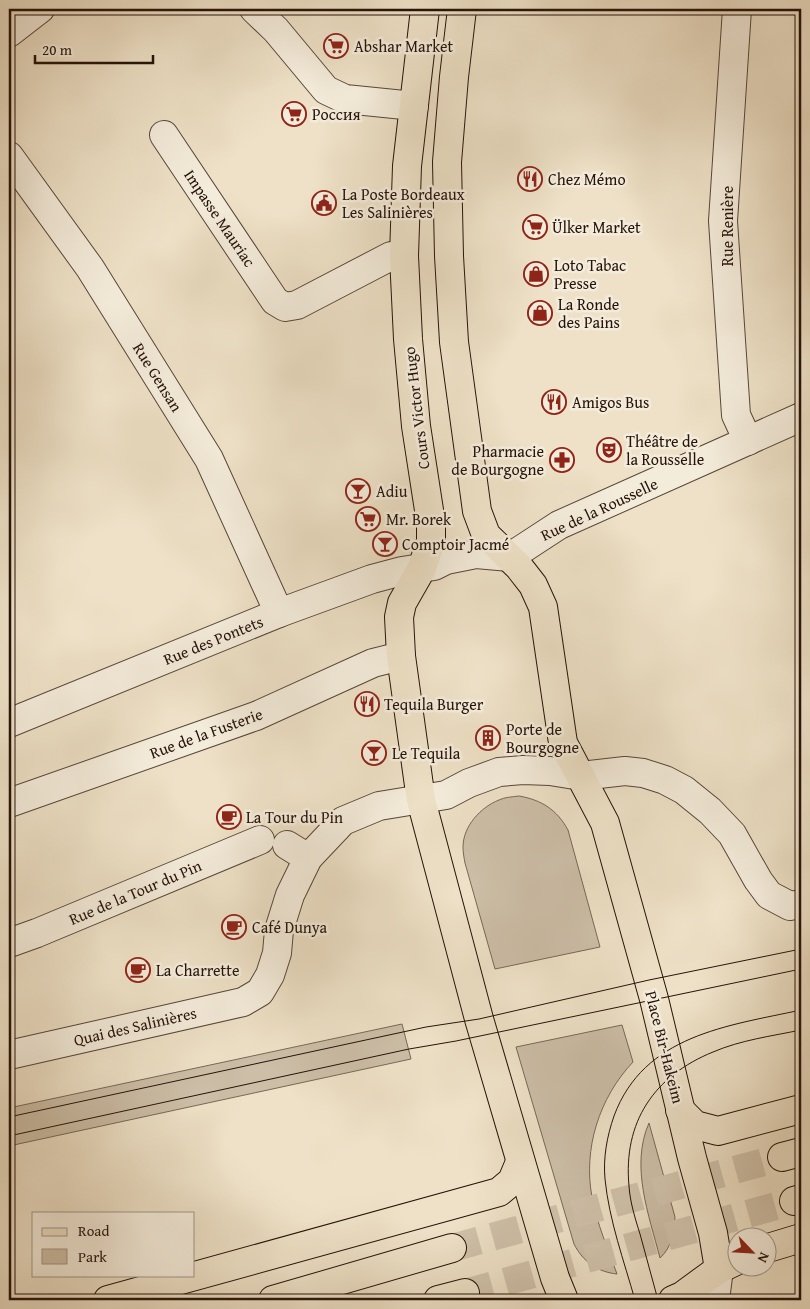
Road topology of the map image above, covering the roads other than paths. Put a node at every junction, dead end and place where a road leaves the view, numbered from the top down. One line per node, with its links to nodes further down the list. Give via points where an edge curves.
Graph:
1 (40, 9): 6 (street)
2 (254, 9): 7 (street, via 326,90 344,99)
3 (425, 9): 7 (main road, Cours Victor Hugo)
4 (462, 9): 13 (main road, via 447,162 454,342 477,511 486,535)
5 (737, 9): 12 (street, Rue Renière, via 724,221 736,415)
6 (9, 33)
7 (414, 106): 10 (main road, Cours Victor Hugo, via 407,166)
8 (164, 134): 10 (street, Impasse Mauriac, via 275,301 285,307 391,256)
9 (9, 156): 15 (street, Rue Gensan, via 90,268 209,459)
10 (404, 256): 14 (main road, Cours Victor Hugo, via 416,426 431,523 431,541)
11 (801, 418): 12 (street, Rue de la Rousselle)
12 (748, 441): 13 (street, Rue de la Rousselle, via 559,525)
13 (510, 557): 14 (street, Rue des Pontets, via 476,554); 18 (main road, via 533,585 543,607 564,743)
14 (422, 568): 15 (street, Rue des Pontets, via 372,579); 16 (main road, Cours Victor Hugo, via 402,602 399,618)
15 (278, 613): 17 (street, Rue des Pontets)
16 (401, 656): 19 (main road, Cours Victor Hugo); 20 (street, Rue de la Fusterie, via 373,663 256,716)
17 (9, 723)
18 (580, 776): 19 (street, via 550,771 499,772 446,795); 22 (street, via 626,771 643,773 684,790 732,834 769,895); 26 (main road, Place Bir-Hakeim, via 605,823 654,999)
19 (421, 800): 24 (street, Quai des Salinières, via 379,806 343,821 297,852 290,896 279,930 277,953 260,992 243,1002); 27 (main road)
20 (9, 803)
21 (260, 840): 23 (street, Rue de la Tour du Pin)
22 (796, 905)
23 (9, 943)
24 (9, 1055)
25 (801, 1109): 26 (main road, via 718,1131 695,1125)
26 (680, 1110): 31 (main road, Place Bir-Hakeim, via 713,1233)
27 (520, 1162): 32 (main road, via 512,1181 499,1192); 38 (main road)
28 (801, 1238): 29 (main road)
29 (778, 1245)
30 (452, 1248): 36 (main road)
31 (728, 1265): 39 (main road); 40 (street)
32 (195, 1276)
33 (195, 1276): 35 (main road)
34 (466, 1293): 37 (main road)
35 (108, 1300)
36 (273, 1300)
37 (438, 1300)
38 (564, 1300)
39 (673, 1300)
40 (716, 1300)

